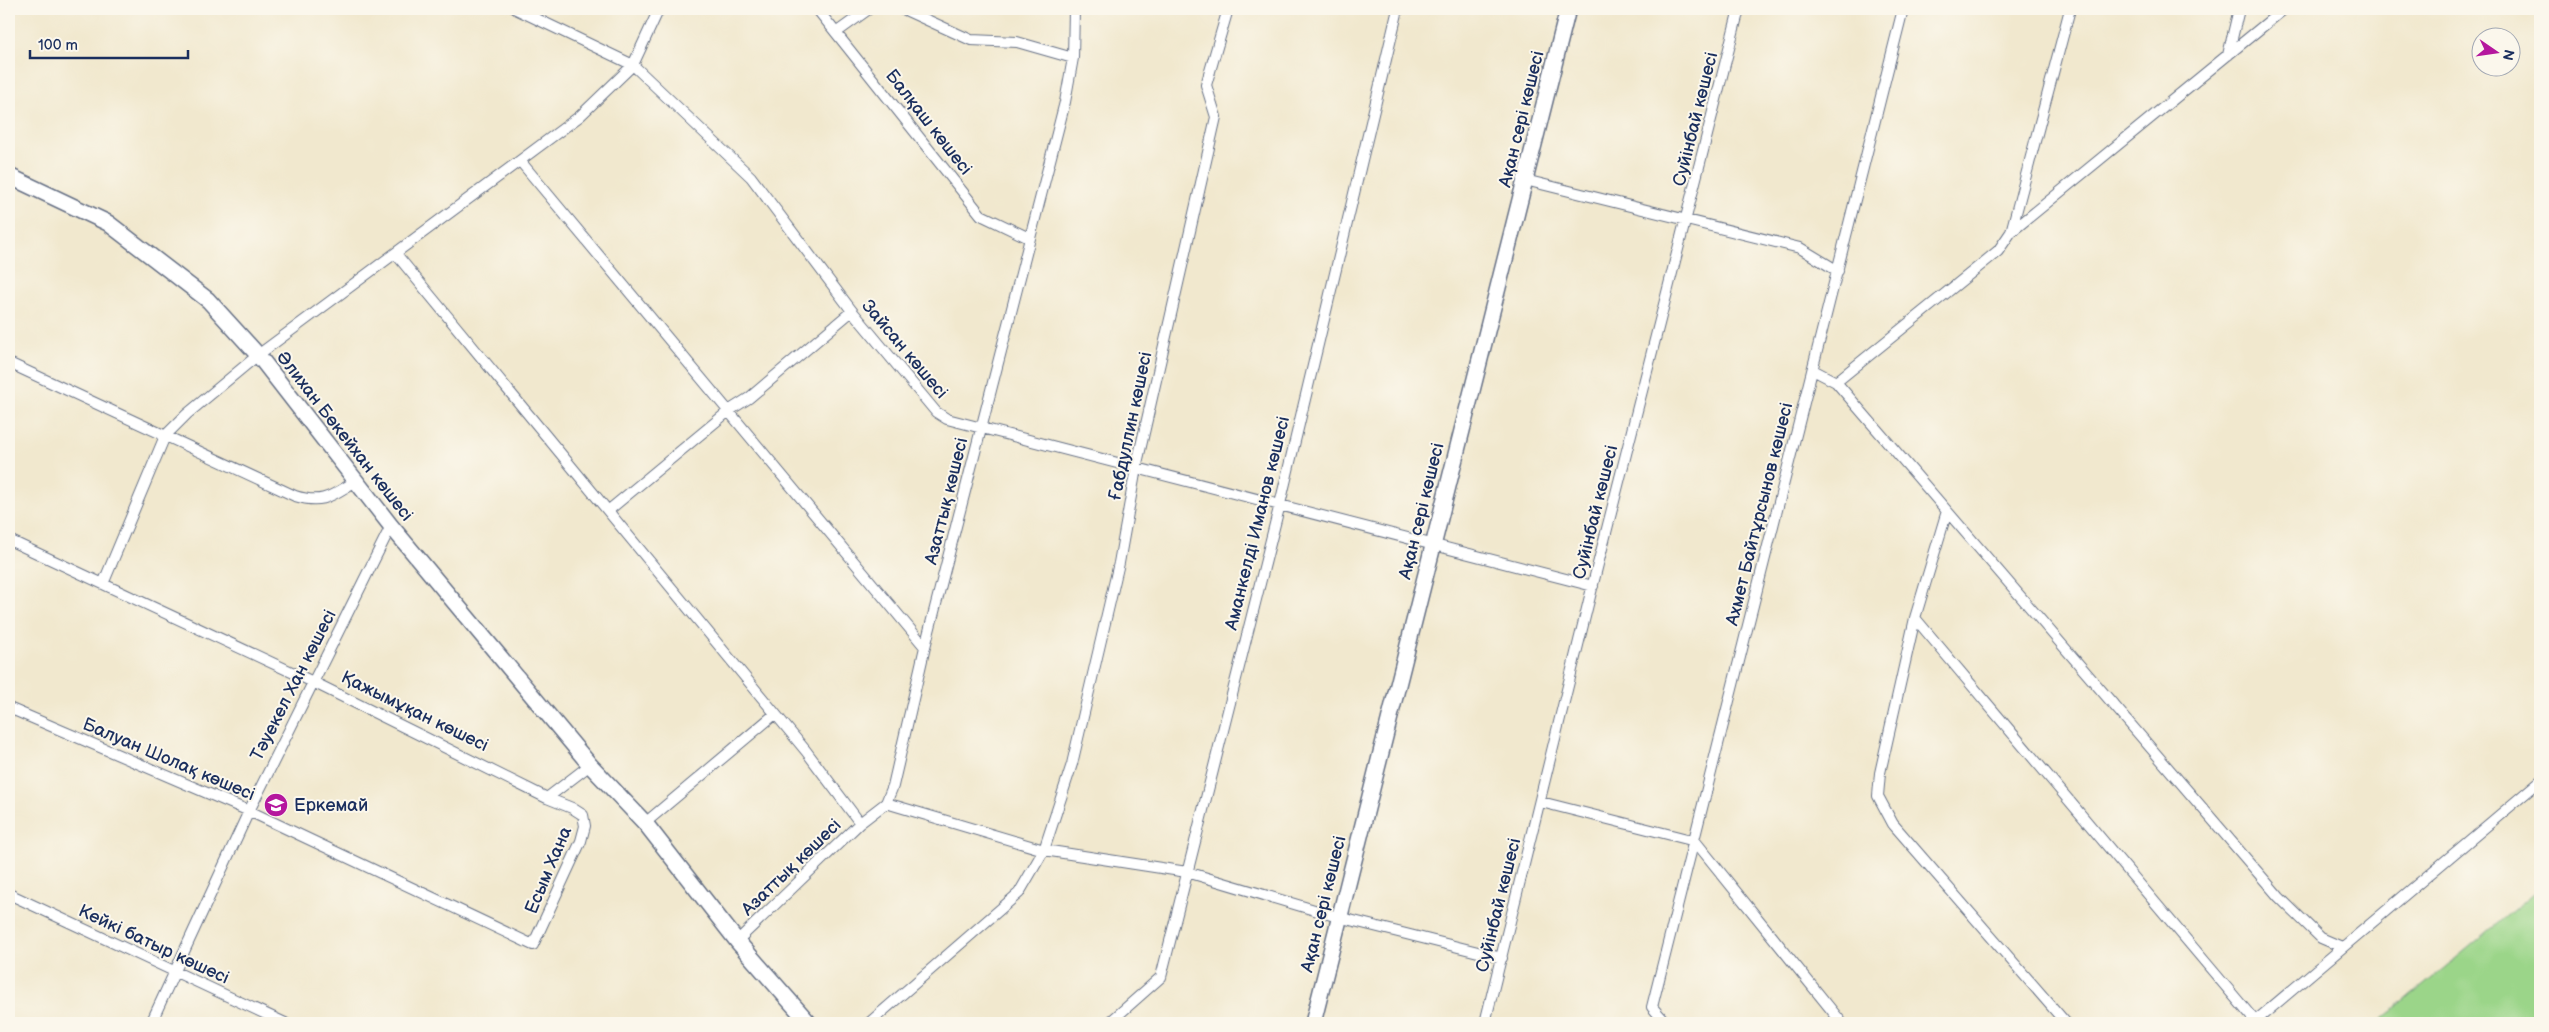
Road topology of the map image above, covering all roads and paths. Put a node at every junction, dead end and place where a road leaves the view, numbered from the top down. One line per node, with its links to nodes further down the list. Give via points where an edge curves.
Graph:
1 (516, 9): 18 (street, Зайсан көшесі)
2 (659, 9): 18 (street)
3 (817, 9): 15 (street, Балқаш көшесі)
4 (869, 9): 15 (street)
5 (903, 9): 17 (street, via 971,40 1017,42)
6 (1074, 9): 17 (street, Азаттық көшесі)
7 (1228, 9): 35 (street, Ғабдуллин көшесі, via 1206,85 1216,117)
8 (1398, 9): 37 (street, Аманкелді Иманов көшесі)
9 (1568, 9): 21 (street, Ақан сері көшесі)
10 (1739, 9): 22 (street, Суйінбай көшесі)
11 (1903, 9): 26 (street, Ахмет Байтұрсынов көшесі)
12 (2070, 9): 23 (street)
13 (2239, 9): 16 (street)
14 (2284, 9): 16 (street)
15 (837, 32): 24 (street, Балқаш көшесі, via 981,215)
16 (2228, 55): 23 (street)
17 (1073, 58): 24 (street, Азаттық көшесі, via 1065,102)
18 (633, 65): 19 (street, Әлихан Бөкейхан көшесі, via 580,116); 27 (street, Зайсан көшесі, via 750,177)
19 (521, 162): 25 (street, Әлихан Бөкейхан көшесі); 32 (street)
20 (9, 176): 28 (street, via 108,223 208,300)
21 (1524, 180): 22 (street); 42 (street, Ақан сері көшесі)
22 (1687, 220): 26 (street, via 1800,248); 44 (street, Суйінбай көшесі)
23 (2011, 232): 31 (street, via 1998,251)
24 (1029, 238): 33 (street, Азаттық көшесі)
25 (396, 254): 28 (street, Әлихан Бөкейхан көшесі); 38 (street)
26 (1838, 271): 30 (street, Ахмет Байтұрсынов көшесі)
27 (852, 311): 32 (street, via 749,398); 33 (street, Зайсан көшесі, via 936,412 947,419)
28 (258, 355): 34 (street); 36 (street, Әлихан Бөкейхан көшесі)
29 (9, 363): 34 (street)
30 (1813, 370): 31 (street); 58 (street, Ахмет Байтұрсынов көшесі)
31 (1836, 382): 39 (street)
32 (730, 410): 38 (street); 46 (street)
33 (981, 428): 35 (street, Зайсан көшесі); 46 (street, Азаттық көшесі)
34 (165, 436): 36 (street, via 311,501 325,499); 43 (street)
35 (1136, 468): 37 (street, Зайсан көшесі); 59 (street, Ғабдуллин көшесі, via 1119,563 1072,764)
36 (356, 481): 40 (street, Әлихан Бөкейхан көшесі)
37 (1280, 504): 42 (street, Зайсан көшесі); 60 (street, Аманкелді Иманов көшесі)
38 (609, 510): 49 (street)
39 (1947, 511): 45 (street); 65 (street, via 2279,897 2321,938)
40 (391, 526): 47 (street, Тәуекел Хан көшесі); 50 (street, Әлихан Бөкейхан көшесі)
41 (9, 540): 43 (street, Қажымұқан көшесі)
42 (1432, 544): 44 (street, Зайсан көшесі); 62 (street, Ақан сері көшесі)
43 (103, 584): 47 (street, Қажымұқан көшесі)
44 (1593, 586): 53 (street, Суйінбай көшесі)
45 (1915, 618): 68 (street); 78 (street, via 1880,773 1878,796 1893,824)
46 (925, 647): 54 (street, Азаттық көшесі, via 893,786)
47 (313, 682): 52 (street, Қажымұқан көшесі); 55 (street, Тәуекел Хан көшесі)
48 (9, 708): 55 (street, Балуан Шолақ көшесі)
49 (775, 714): 56 (street); 57 (street)
50 (590, 765): 52 (street); 56 (street)
51 (2540, 781): 65 (street)
52 (547, 798): 64 (street, Есым Хана, via 583,815 585,826)
53 (1541, 802): 58 (street); 66 (street, Суйінбай көшесі)
54 (886, 803): 57 (street, Азаттық көшесі); 59 (street)
55 (249, 811): 64 (street, Балуан Шолақ көшесі); 67 (street, Тәуекел Хан көшесі)
56 (645, 823): 63 (street)
57 (860, 823): 63 (street, Азаттық көшесі)
58 (1695, 841): 76 (street, Ахмет Байтұрсынов көшесі, via 1652,1007); 77 (street)
59 (1044, 850): 60 (street); 72 (street, Ғабдуллин көшесі, via 1019,893)
60 (1187, 872): 62 (street); 73 (street, Аманкелді Иманов көшесі, via 1161,977)
61 (9, 894): 67 (street, Кейкі батыр көшесі)
62 (1338, 917): 66 (street); 74 (street, Ақан сері көшесі)
63 (737, 941): 71 (street)
64 (533, 945)
65 (2342, 947): 68 (street)
66 (1502, 958): 75 (street, Суйінбай көшесі)
67 (176, 973): 69 (street, Тәуекел Хан көшесі); 70 (street, Кейкі батыр көшесі)
68 (2254, 1022)
69 (151, 1023)
70 (285, 1023)
71 (809, 1023)
72 (868, 1023)
73 (1109, 1023)
74 (1313, 1023)
75 (1485, 1023)
76 (1666, 1023)
77 (1842, 1023)
78 (2066, 1023)

